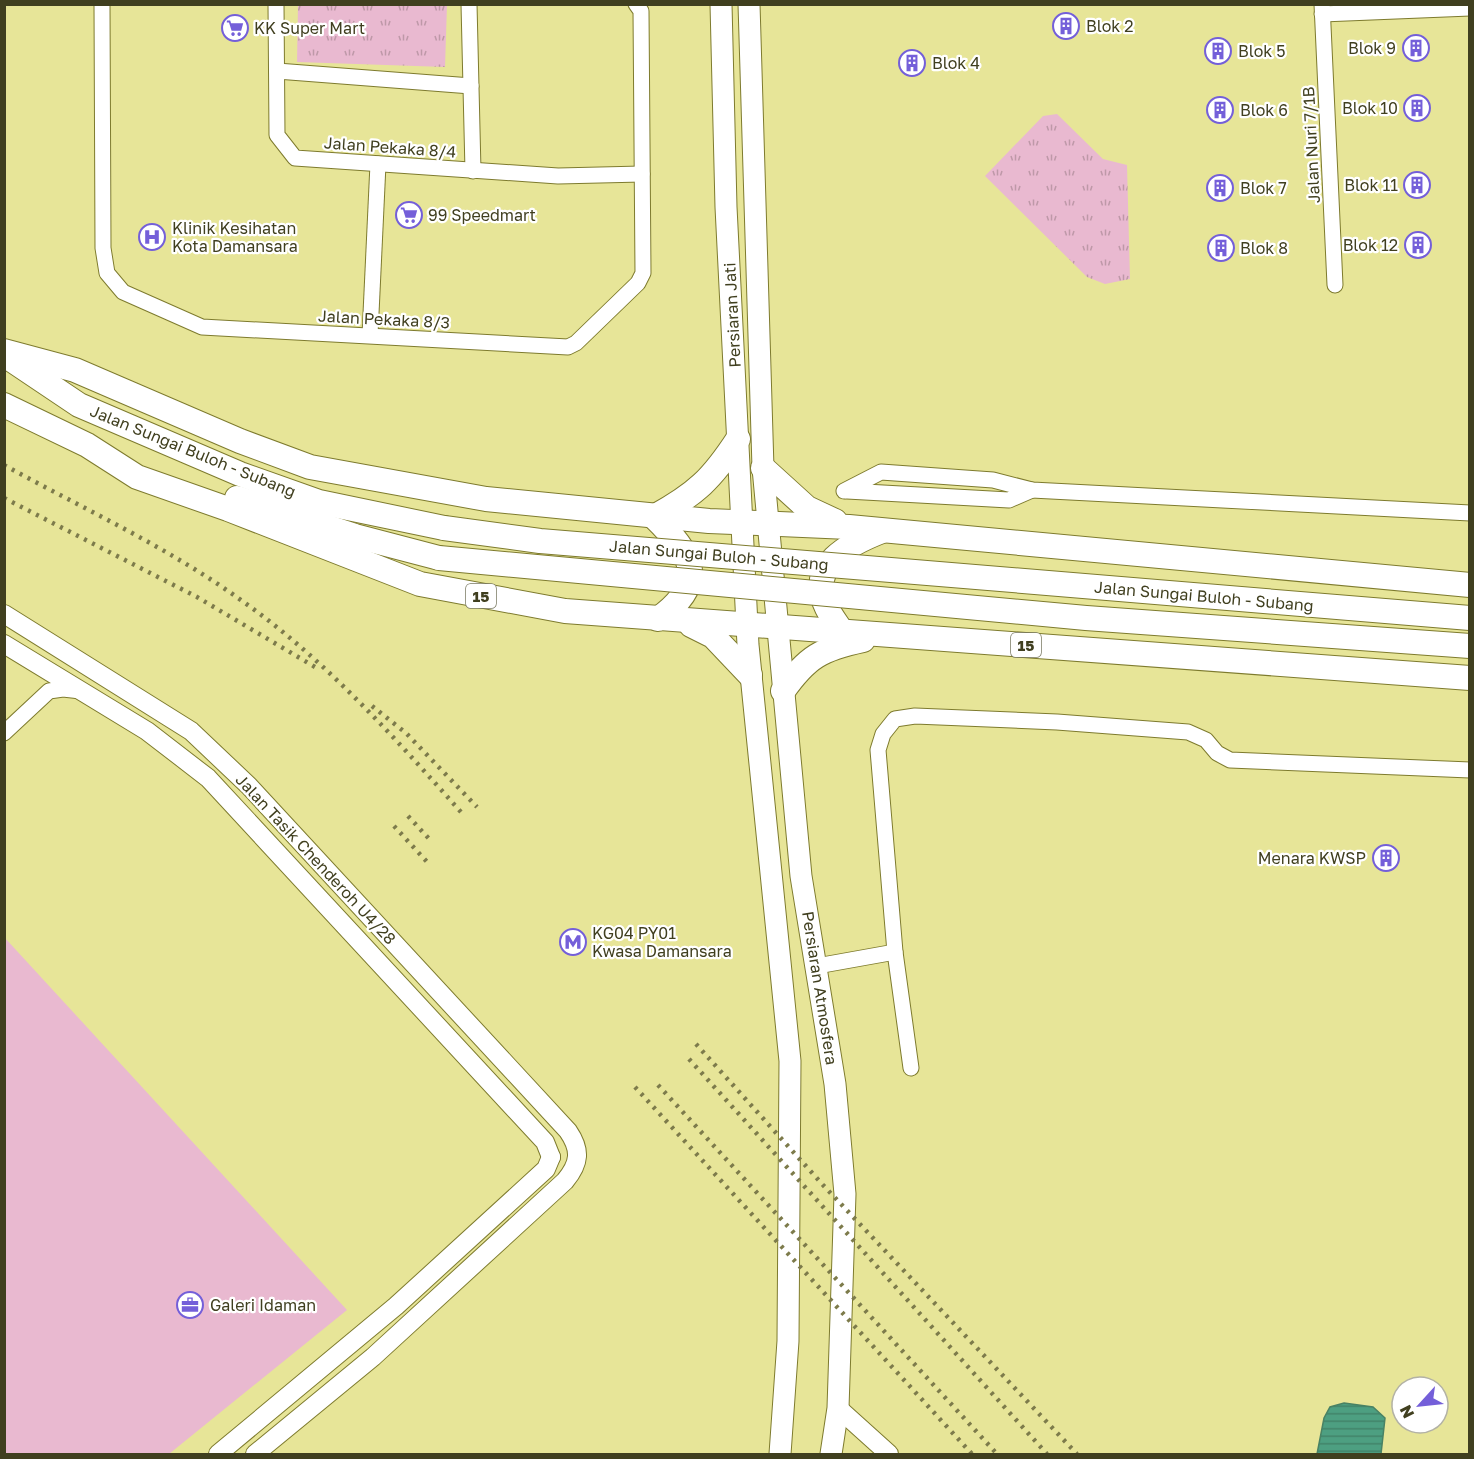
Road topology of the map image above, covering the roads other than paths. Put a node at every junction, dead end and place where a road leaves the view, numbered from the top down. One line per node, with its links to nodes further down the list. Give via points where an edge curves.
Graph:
1 (102, 4): 15 (street, Jalan Pekaka 8/3, via 103,248 107,273 123,292 202,327)
2 (276, 4): 9 (street, Jalan Pekaka 8/4)
3 (469, 4): 10 (street)
4 (636, 4): 13 (street, Jalan Pekaka 8/3, via 641,11)
5 (749, 4): 20 (main road, Persiaran Jati)
6 (720, 7): 18 (main road, Persiaran Jati)
7 (1470, 8): 8 (street)
8 (1322, 9): 14 (street, Jalan Nuri 7/1B)
9 (277, 71): 10 (street); 11 (street, Jalan Pekaka 8/4, via 277,135 295,158)
10 (471, 86): 12 (street)
11 (378, 164): 12 (street, Jalan Pekaka 8/4); 15 (street)
12 (473, 171): 13 (street, Jalan Pekaka 8/4, via 558,176)
13 (642, 174): 15 (street, Jalan Pekaka 8/3, via 643,273 638,284 576,343 568,347)
14 (1335, 285)
15 (370, 335)
16 (4, 353): 23 (highway, Jalan Sungai Buloh - Subang, via 75,370 310,467 486,499); 30 (highway, Jalan Sungai Buloh - Subang, bridge, via 79,405 240,474 319,502 444,528 540,541)
17 (4, 405): 19 (highway, Jalan Sungai Buloh - Subang / 15)
18 (738, 439): 23 (highway, via 703,485); 24 (main road, Persiaran Jati)
19 (87, 445): 31 (highway, Jalan Sungai Buloh - Subang / 15, via 137,477 420,584 565,612); 38 (highway, Jalan Sungai Buloh - Subang, bridge, via 355,536 439,558 1086,618)
20 (763, 468): 25 (main road, Persiaran Jati); 26 (highway, Jalan Sungai Buloh - Subang, via 807,508)
21 (1032, 490): 21 (street, via 993,480 882,472 843,491 1009,500); 22 (street)
22 (1470, 513)
23 (654, 517): 24 (highway, Jalan Sungai Buloh - Subang); 31 (highway, via 680,542 690,570 688,593)
24 (742, 523): 25 (highway, Jalan Sungai Buloh - Subang); 33 (main road, Persiaran Jati)
25 (767, 523): 26 (highway, Jalan Sungai Buloh - Subang); 34 (main road, Persiaran Atmosfera)
26 (849, 527): 27 (highway, Jalan Sungai Buloh - Subang)
27 (884, 530): 28 (highway, Jalan Sungai Buloh - Subang); 35 (highway, via 836,553 826,568 821,588 826,606)
28 (1470, 585)
29 (4, 614): 50 (street, Jalan Tasik Chenderoh U4/28, via 207,744 568,1131)
30 (1470, 618)
31 (658, 620): 32 (highway, Jalan Sungai Buloh - Subang / 15)
32 (682, 621): 33 (highway, Jalan Sungai Buloh - Subang / 15); 40 (highway, via 713,636)
33 (748, 626): 34 (highway, Jalan Sungai Buloh - Subang / 15); 40 (main road, Persiaran Atmosfera)
34 (777, 627): 35 (highway, Jalan Sungai Buloh - Subang / 15); 43 (main road, Persiaran Atmosfera)
35 (842, 632): 36 (highway, Jalan Sungai Buloh - Subang / 15)
36 (885, 634): 41 (highway, Jalan Sungai Buloh - Subang / 15); 43 (highway, via 819,652 799,668)
37 (4, 644): 39 (street, Jalan Tasik Chenderoh U4/28)
38 (1470, 646)
39 (38, 664): 42 (street); 44 (street, Jalan Tasik Chenderoh U4/28)
40 (750, 675): 57 (main road, Persiaran Atmosfera, via 790,1061 788,1341)
41 (1470, 678)
42 (49, 691): 44 (street); 45 (street)
43 (783, 691): 48 (main road, Persiaran Atmosfera, via 801,876)
44 (82, 692): 51 (street, Jalan Tasik Chenderoh U4/28, via 147,731 208,778 545,1142)
45 (4, 733)
46 (1470, 770): 47 (street, via 1230,760 1206,740 1188,732 1133,726 915,716 895,719 883,734 878,750)
47 (895, 952): 48 (street); 49 (street)
48 (817, 966): 54 (main road, Persiaran Atmosfera, via 835,1084 845,1194)
49 (911, 1068)
50 (579, 1156): 51 (street); 53 (street, via 565,1180)
51 (551, 1157): 52 (street, via 546,1169)
52 (357, 1340): 53 (street); 55 (street)
53 (373, 1358): 56 (street)
54 (838, 1408): 58 (main road, Persiaran Atmosfera); 59 (street)
55 (218, 1455)
56 (255, 1455)
57 (780, 1455)
58 (831, 1455)
59 (889, 1455)

